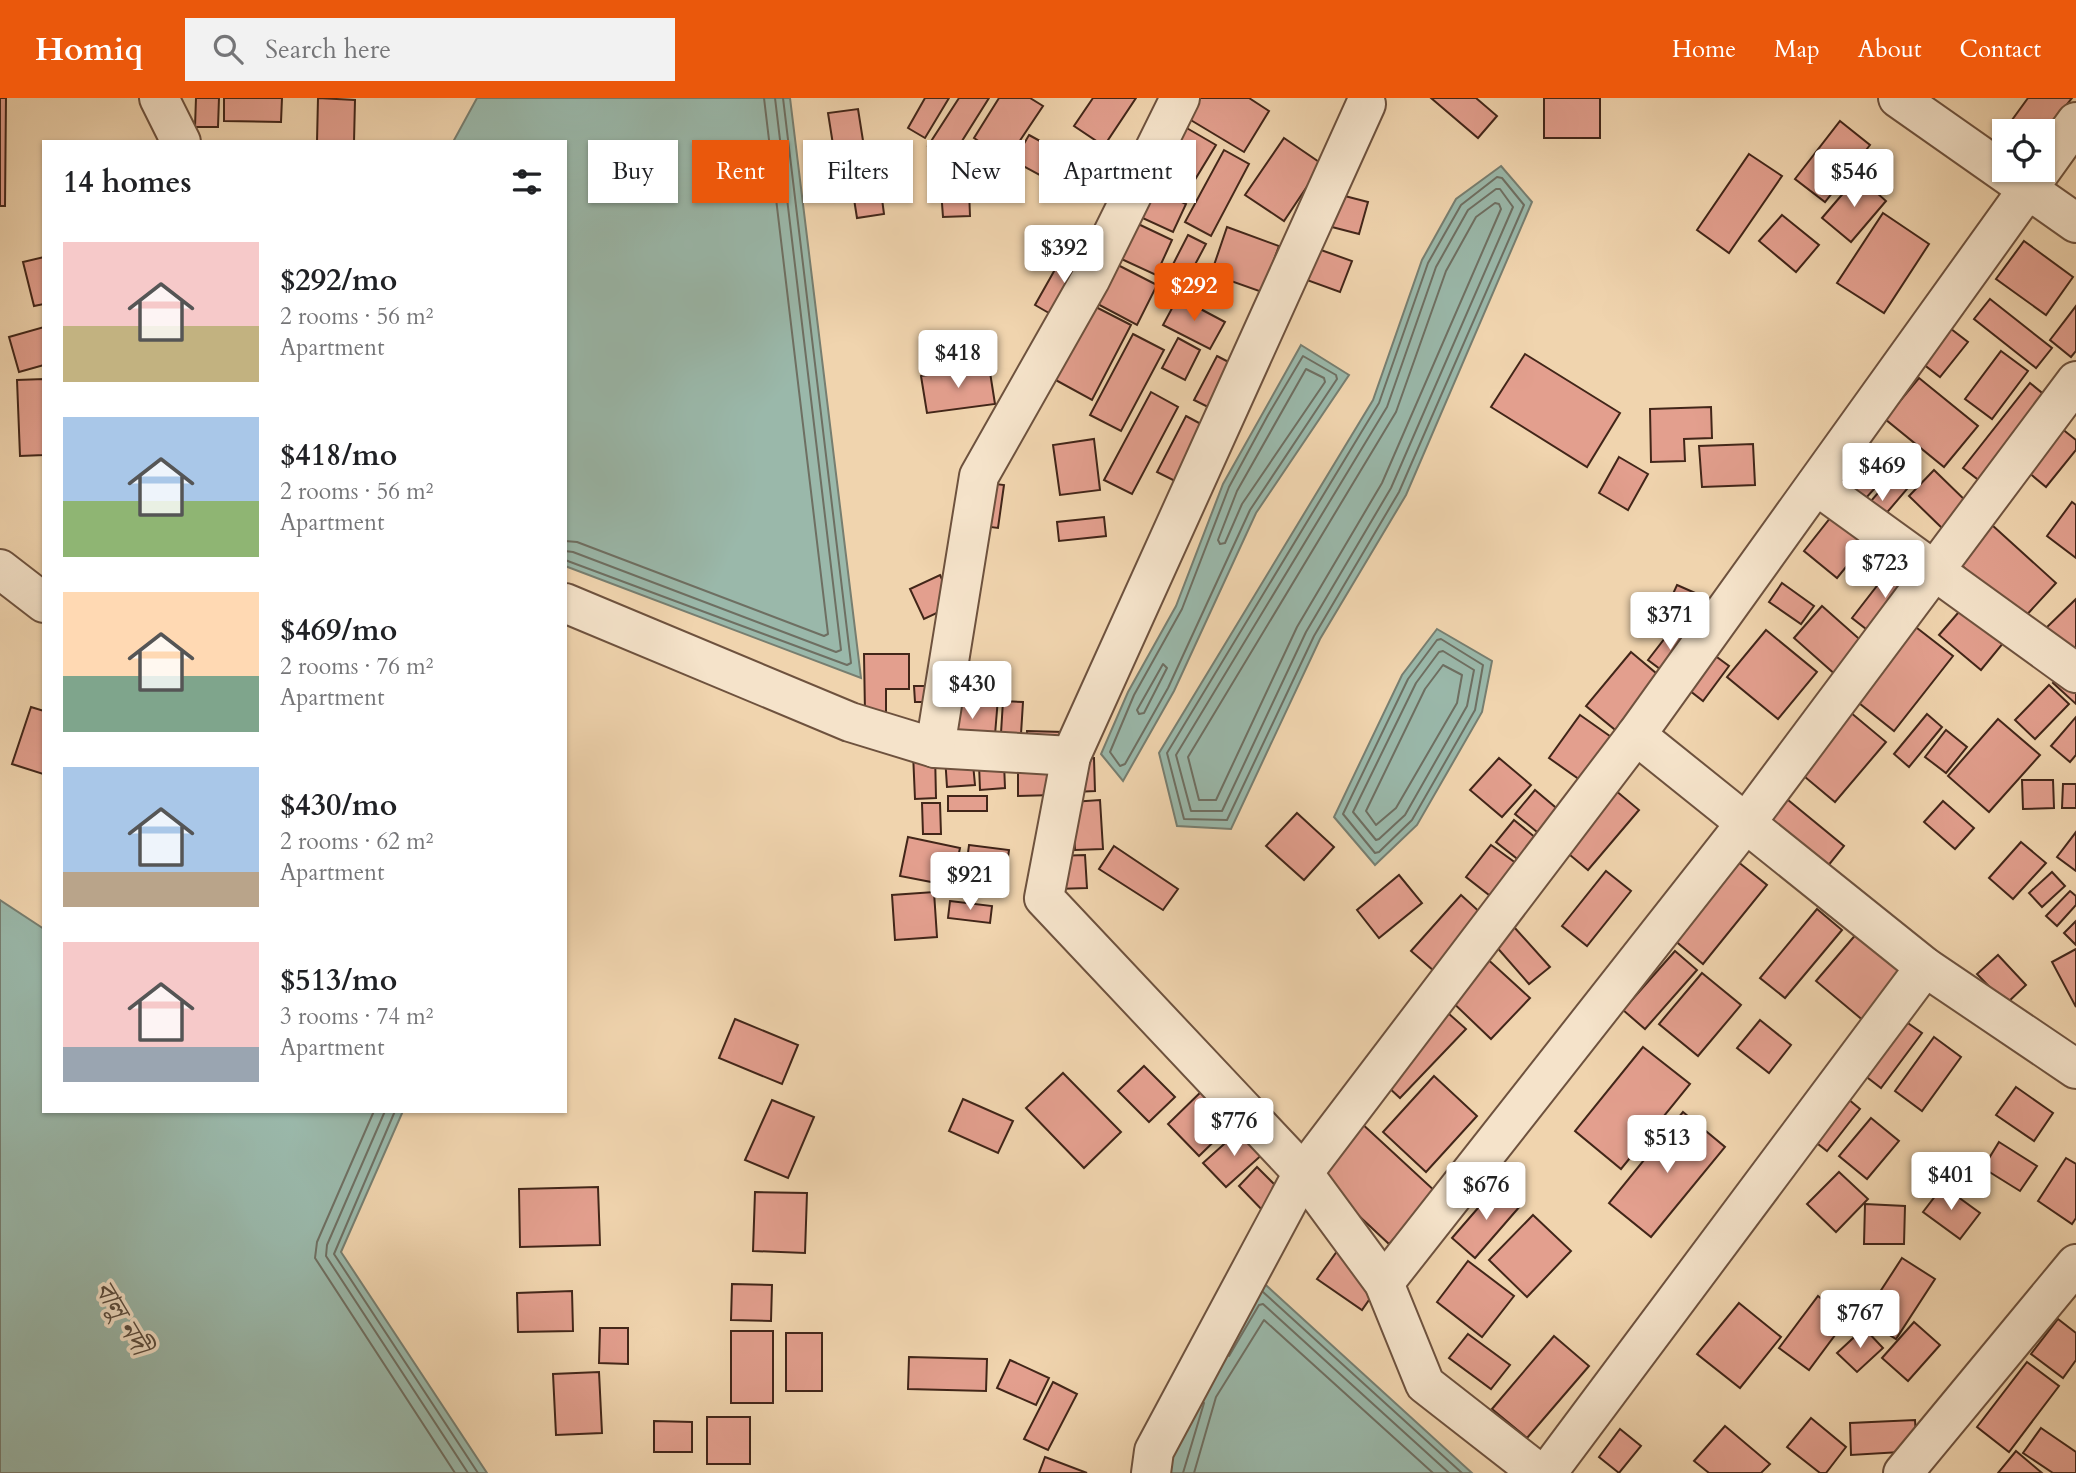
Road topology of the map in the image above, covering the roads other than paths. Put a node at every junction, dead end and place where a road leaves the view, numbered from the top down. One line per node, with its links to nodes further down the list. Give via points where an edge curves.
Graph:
1 (159, 98): 6 (street)
2 (1180, 98): 17 (street, via 1090,280 979,476)
3 (1898, 98): 7 (street)
4 (1366, 104): 18 (street)
5 (2076, 122): 7 (street)
6 (180, 140)
7 (2029, 188): 8 (street); 10 (street)
8 (2076, 223)
9 (2076, 381): 12 (street)
10 (1816, 485): 12 (street); 16 (street)
11 (0, 569): 13 (street)
12 (1934, 570): 15 (street); 19 (street)
13 (42, 601)
14 (567, 604): 17 (street, via 850,722)
15 (2076, 673)
16 (1636, 735): 19 (street); 22 (street)
17 (935, 748): 18 (street)
18 (1071, 756): 22 (street, via 1044,898)
19 (1745, 824): 20 (street); 24 (street)
20 (1925, 967): 21 (street); 27 (street)
21 (2076, 1069)
22 (1303, 1173): 24 (street); 25 (street, via 1154,1451)
23 (2076, 1264): 28 (street)
24 (1384, 1283): 26 (street, via 1425,1384)
25 (1151, 1473)
26 (1539, 1473)
27 (1547, 1473)
28 (1903, 1473)

